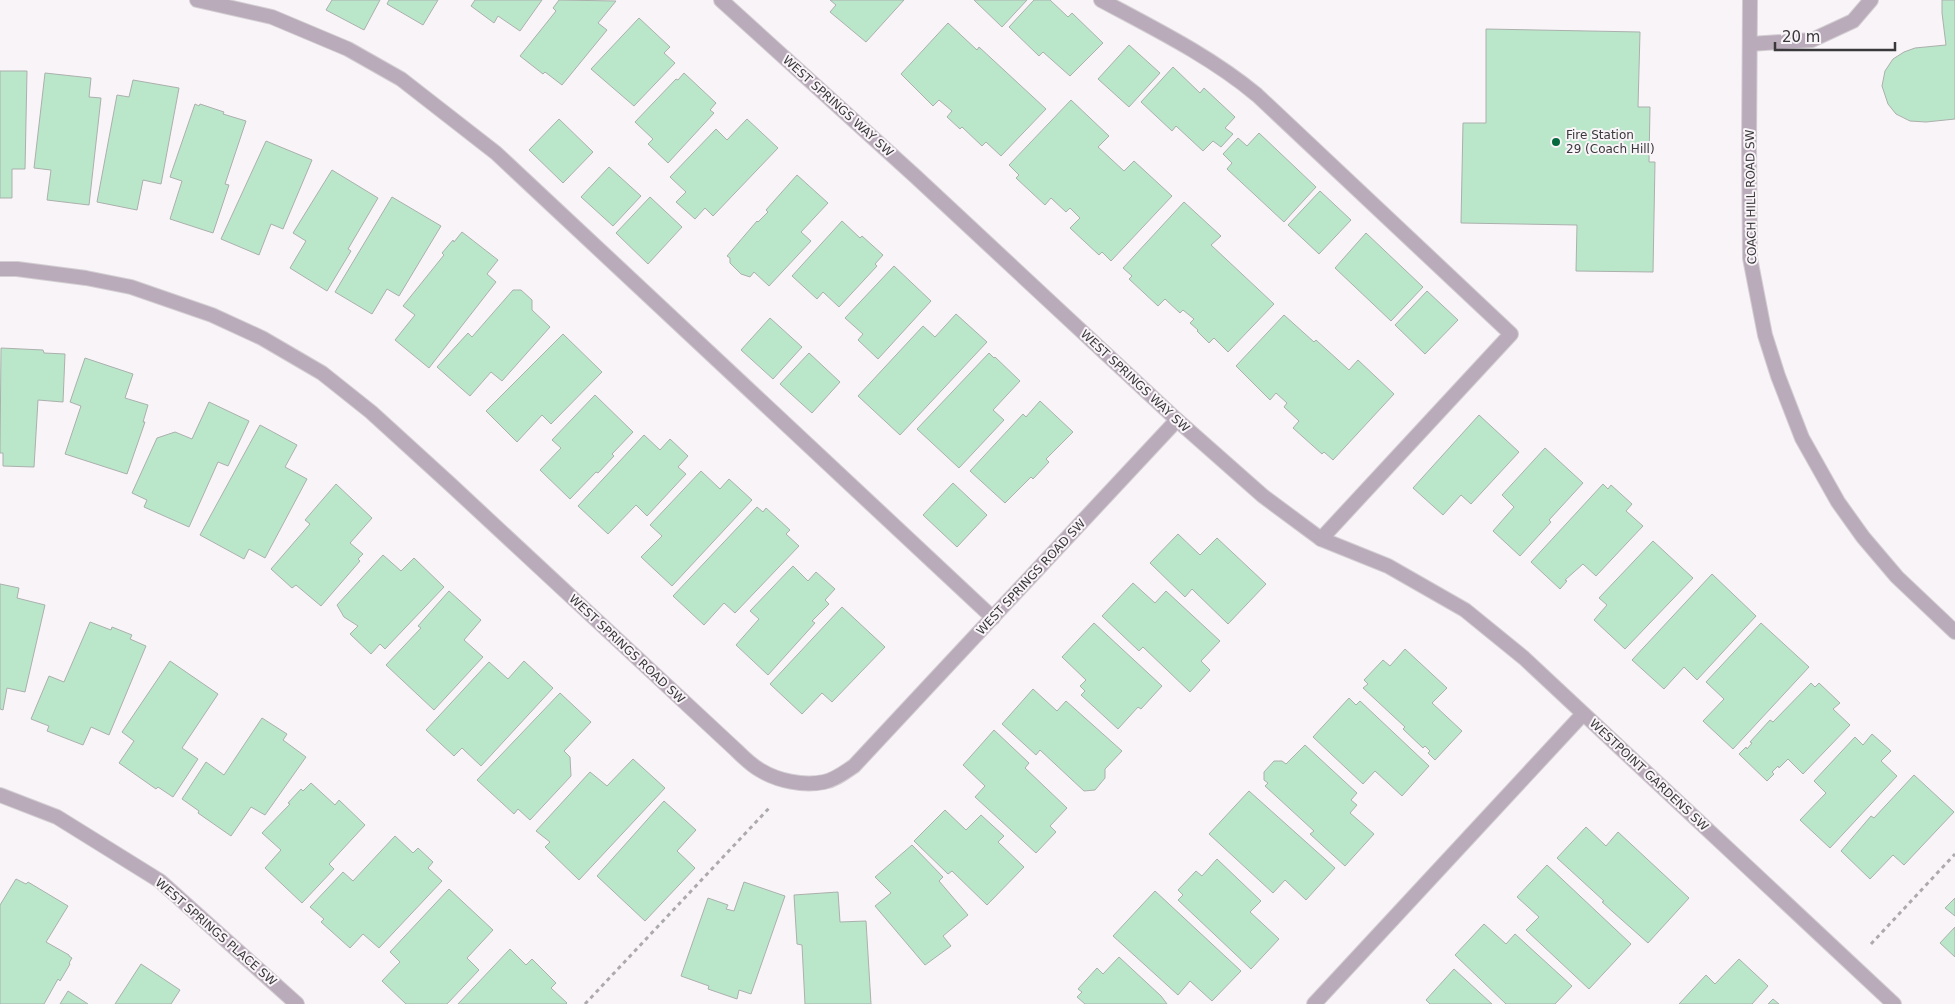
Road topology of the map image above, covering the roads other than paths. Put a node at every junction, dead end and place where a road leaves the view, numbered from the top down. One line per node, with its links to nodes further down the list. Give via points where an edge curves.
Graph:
1 (197, 0): 10 (street, via 272,17 348,49 401,78 496,153)
2 (721, 0): 8 (street, WEST SPRINGS WAY SW)
3 (1101, 0): 9 (street, via 1166,34 1238,79 1511,334)
4 (1750, 0): 6 (street, COACH HILL ROAD SW)
5 (1872, 0): 6 (street, via 1853,21 1812,40)
6 (1750, 44): 11 (street, COACH HILL ROAD SW, via 1750,258 1764,335 1778,376 1802,438 1838,502 1897,577)
7 (0, 269): 10 (street, WEST SPRINGS ROAD SW, via 86,278 132,287 212,315 262,338 322,373 372,412 736,750 759,770 776,778 793,782 825,782 854,766)
8 (1177, 420): 9 (street, WEST SPRINGS WAY SW, via 1263,496); 10 (street, WEST SPRINGS ROAD SW)
9 (1321, 539): 12 (street, WEST SPRINGS WAY SW, via 1388,566 1465,610 1524,658)
10 (993, 618)
11 (1955, 632)
12 (1583, 714): 15 (street, WESTPOINT GARDENS SW); 16 (street, WESTPOINT GARDENS SW)
13 (0, 795): 14 (street, WEST SPRINGS PLACE SW, via 57,817 160,881)
14 (297, 1004)
15 (1314, 1004)
16 (1894, 1004)

